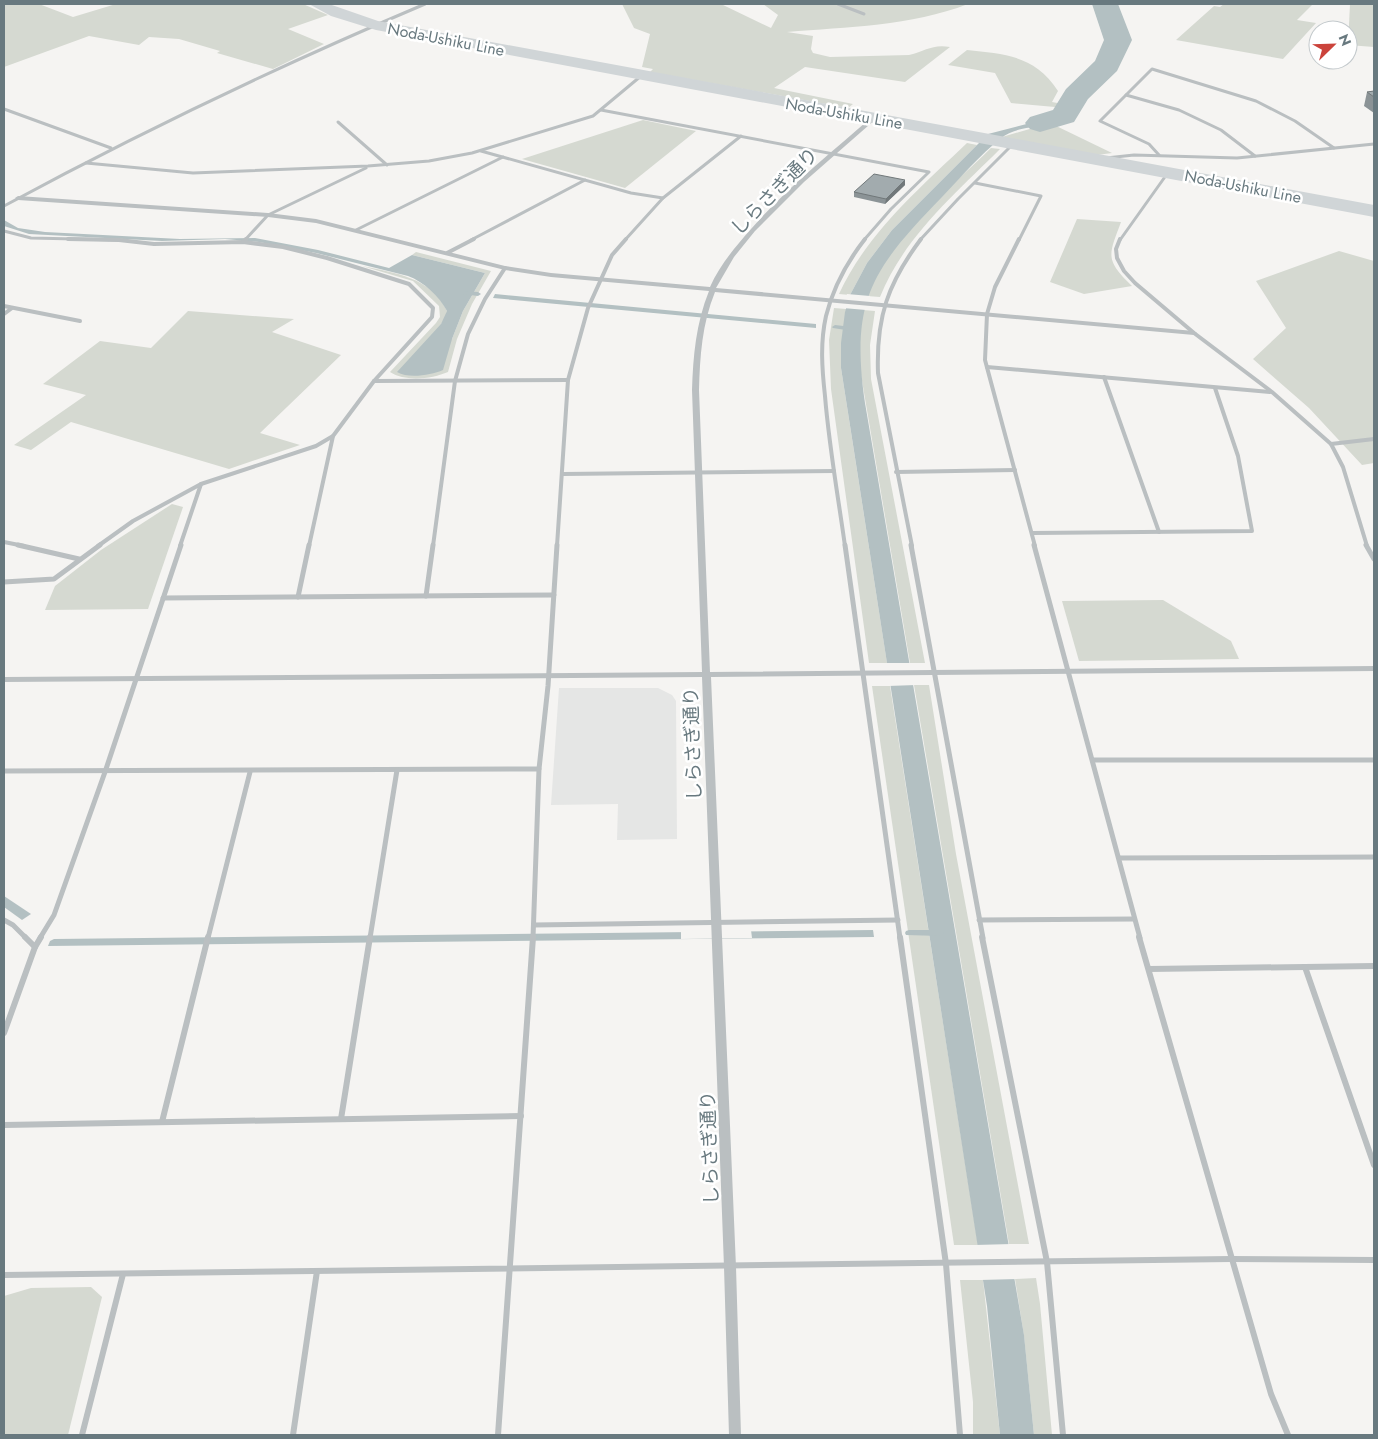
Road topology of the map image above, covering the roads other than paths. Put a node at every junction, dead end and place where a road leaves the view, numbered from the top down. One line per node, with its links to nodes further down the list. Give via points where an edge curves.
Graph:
1 (317, 4): 5 (main road, Noda-Ushiku Line)
2 (425, 4): 5 (street)
3 (838, 4): 4 (street)
4 (864, 14)
5 (376, 25): 6 (main road, Noda-Ushiku Line); 15 (street, via 316,50)
6 (642, 75): 9 (street); 10 (main road, Noda-Ushiku Line)
7 (1126, 95): 16 (street, via 1152,69 1232,92 1275,110); 19 (street, via 1100,121 1149,144); 20 (street, via 1179,110 1221,130)
8 (4, 109): 15 (street)
9 (601, 110): 12 (street); 17 (street, via 593,116)
10 (874, 118): 13 (main road, Noda-Ushiku Line); 18 (street, しらさぎ通り)
11 (338, 122): 24 (street)
12 (741, 136): 18 (street); 30 (street)
13 (999, 141): 22 (main road, Noda-Ushiku Line); 28 (street)
14 (1374, 144): 16 (street)
15 (111, 148): 23 (street)
16 (1334, 148): 20 (street)
17 (480, 150): 21 (street); 24 (street, via 429,161)
18 (834, 154): 40 (street, しらさぎ通り, via 757,226 730,260); 41 (street, via 929,172 860,242 842,272)
19 (1159, 155): 20 (street, via 1203,159); 22 (street, via 1132,154)
20 (1255, 156)
21 (503, 157): 27 (street); 34 (street)
22 (1099, 159): 26 (main road, Noda-Ushiku Line)
23 (86, 163): 25 (street, via 193,173); 29 (street)
24 (387, 165): 25 (street)
25 (368, 166): 33 (street)
26 (1169, 172): 32 (main road, Noda-Ushiku Line); 48 (street, via 1121,238 1116,249 1117,258 1135,283)
27 (585, 180): 30 (street); 37 (street)
28 (975, 183): 42 (street, via 917,244); 46 (street, via 1041,196 995,287)
29 (18, 198): 31 (street); 33 (street)
30 (663, 198): 39 (street, via 612,255)
31 (4, 206)
32 (1374, 211)
33 (268, 215): 34 (street); 36 (street)
34 (356, 230): 37 (street)
35 (4, 231): 36 (street, via 31,238 154,244)
36 (243, 242): 52 (street, via 283,247 327,258 409,284 422,294 433,308 432,317)
37 (447, 253): 38 (street)
38 (505, 268): 39 (street); 53 (street, via 468,334)
39 (601, 280): 40 (street); 51 (street, via 588,308)
40 (712, 290): 41 (street); 61 (street, しらさぎ通り, via 703,316 698,358)
41 (833, 300): 42 (street); 60 (street, via 822,345 826,414)
42 (881, 304): 46 (street); 62 (street, via 878,373)
43 (4, 306): 44 (street)
44 (12, 308): 45 (street); 47 (street)
45 (4, 314)
46 (987, 314): 48 (street); 49 (street)
47 (80, 321)
48 (1194, 333): 55 (street)
49 (987, 367): 50 (street); 59 (street)
50 (1104, 377): 54 (street); 65 (street)
51 (568, 380): 53 (street); 63 (street)
52 (374, 381): 53 (street); 56 (street)
53 (455, 381): 72 (street)
54 (1215, 388): 55 (street); 65 (street, via 1238,456 1252,531)
55 (1272, 392): 58 (street)
56 (333, 436): 64 (street, via 316,446); 73 (street)
57 (1374, 439): 58 (street)
58 (1331, 444): 69 (street, via 1343,467)
59 (1015, 470): 62 (street); 66 (street)
60 (834, 471): 61 (street); 78 (street)
61 (698, 472): 63 (street); 79 (street, しらさぎ通り)
62 (896, 472): 76 (street)
63 (563, 474): 71 (street)
64 (201, 484): 68 (street, via 133,521); 74 (street)
65 (1159, 532): 66 (street)
66 (1032, 533): 77 (street)
67 (4, 542): 68 (street)
68 (79, 559): 70 (street, via 54,579)
69 (1374, 559)
70 (4, 582)
71 (554, 595): 72 (street); 80 (street)
72 (426, 596): 73 (street)
73 (298, 597): 74 (street)
74 (163, 598): 82 (street)
75 (1374, 669): 77 (street)
76 (936, 673): 77 (street); 78 (street); 95 (street)
77 (1070, 673): 83 (street)
78 (863, 675): 79 (street); 94 (street)
79 (705, 676): 80 (street); 96 (street, しらさぎ通り)
80 (548, 677): 82 (street); 85 (street)
81 (4, 680): 82 (street)
82 (135, 681): 88 (street)
83 (1093, 760): 84 (street); 91 (street)
84 (1374, 760)
85 (540, 769): 86 (street); 97 (street)
86 (397, 770): 89 (street); 104 (street)
87 (4, 771): 88 (street)
88 (105, 772): 89 (street); 98 (street, via 54,915)
89 (250, 772): 105 (street)
90 (1374, 857): 91 (street)
91 (1119, 858): 92 (street)
92 (1134, 919): 95 (street); 101 (street)
93 (4, 920): 98 (street)
94 (898, 920): 96 (street); 111 (street)
95 (979, 920): 110 (street)
96 (716, 922): 97 (street); 112 (street, しらさぎ通り)
97 (534, 925): 103 (street)
98 (34, 947): 102 (street)
99 (1374, 966): 100 (street)
100 (1305, 968): 101 (street); 107 (street)
101 (1149, 969): 108 (street)
102 (4, 1033)
103 (521, 1116): 104 (street); 113 (street)
104 (340, 1119): 105 (street)
105 (162, 1122): 106 (street)
106 (4, 1125)
107 (1374, 1164)
108 (1231, 1259): 109 (street); 110 (street); 123 (street, via 1271,1394)
109 (1374, 1260)
110 (1047, 1262): 111 (street); 122 (street)
111 (946, 1264): 112 (street); 121 (street)
112 (730, 1267): 113 (street); 120 (street, しらさぎ通り)
113 (510, 1270): 114 (street); 119 (street)
114 (317, 1271): 115 (street); 118 (street)
115 (123, 1274): 116 (street); 117 (street)
116 (4, 1275)
117 (82, 1435)
118 (293, 1435)
119 (498, 1435)
120 (735, 1435)
121 (960, 1435)
122 (1063, 1435)
123 (1288, 1435)

